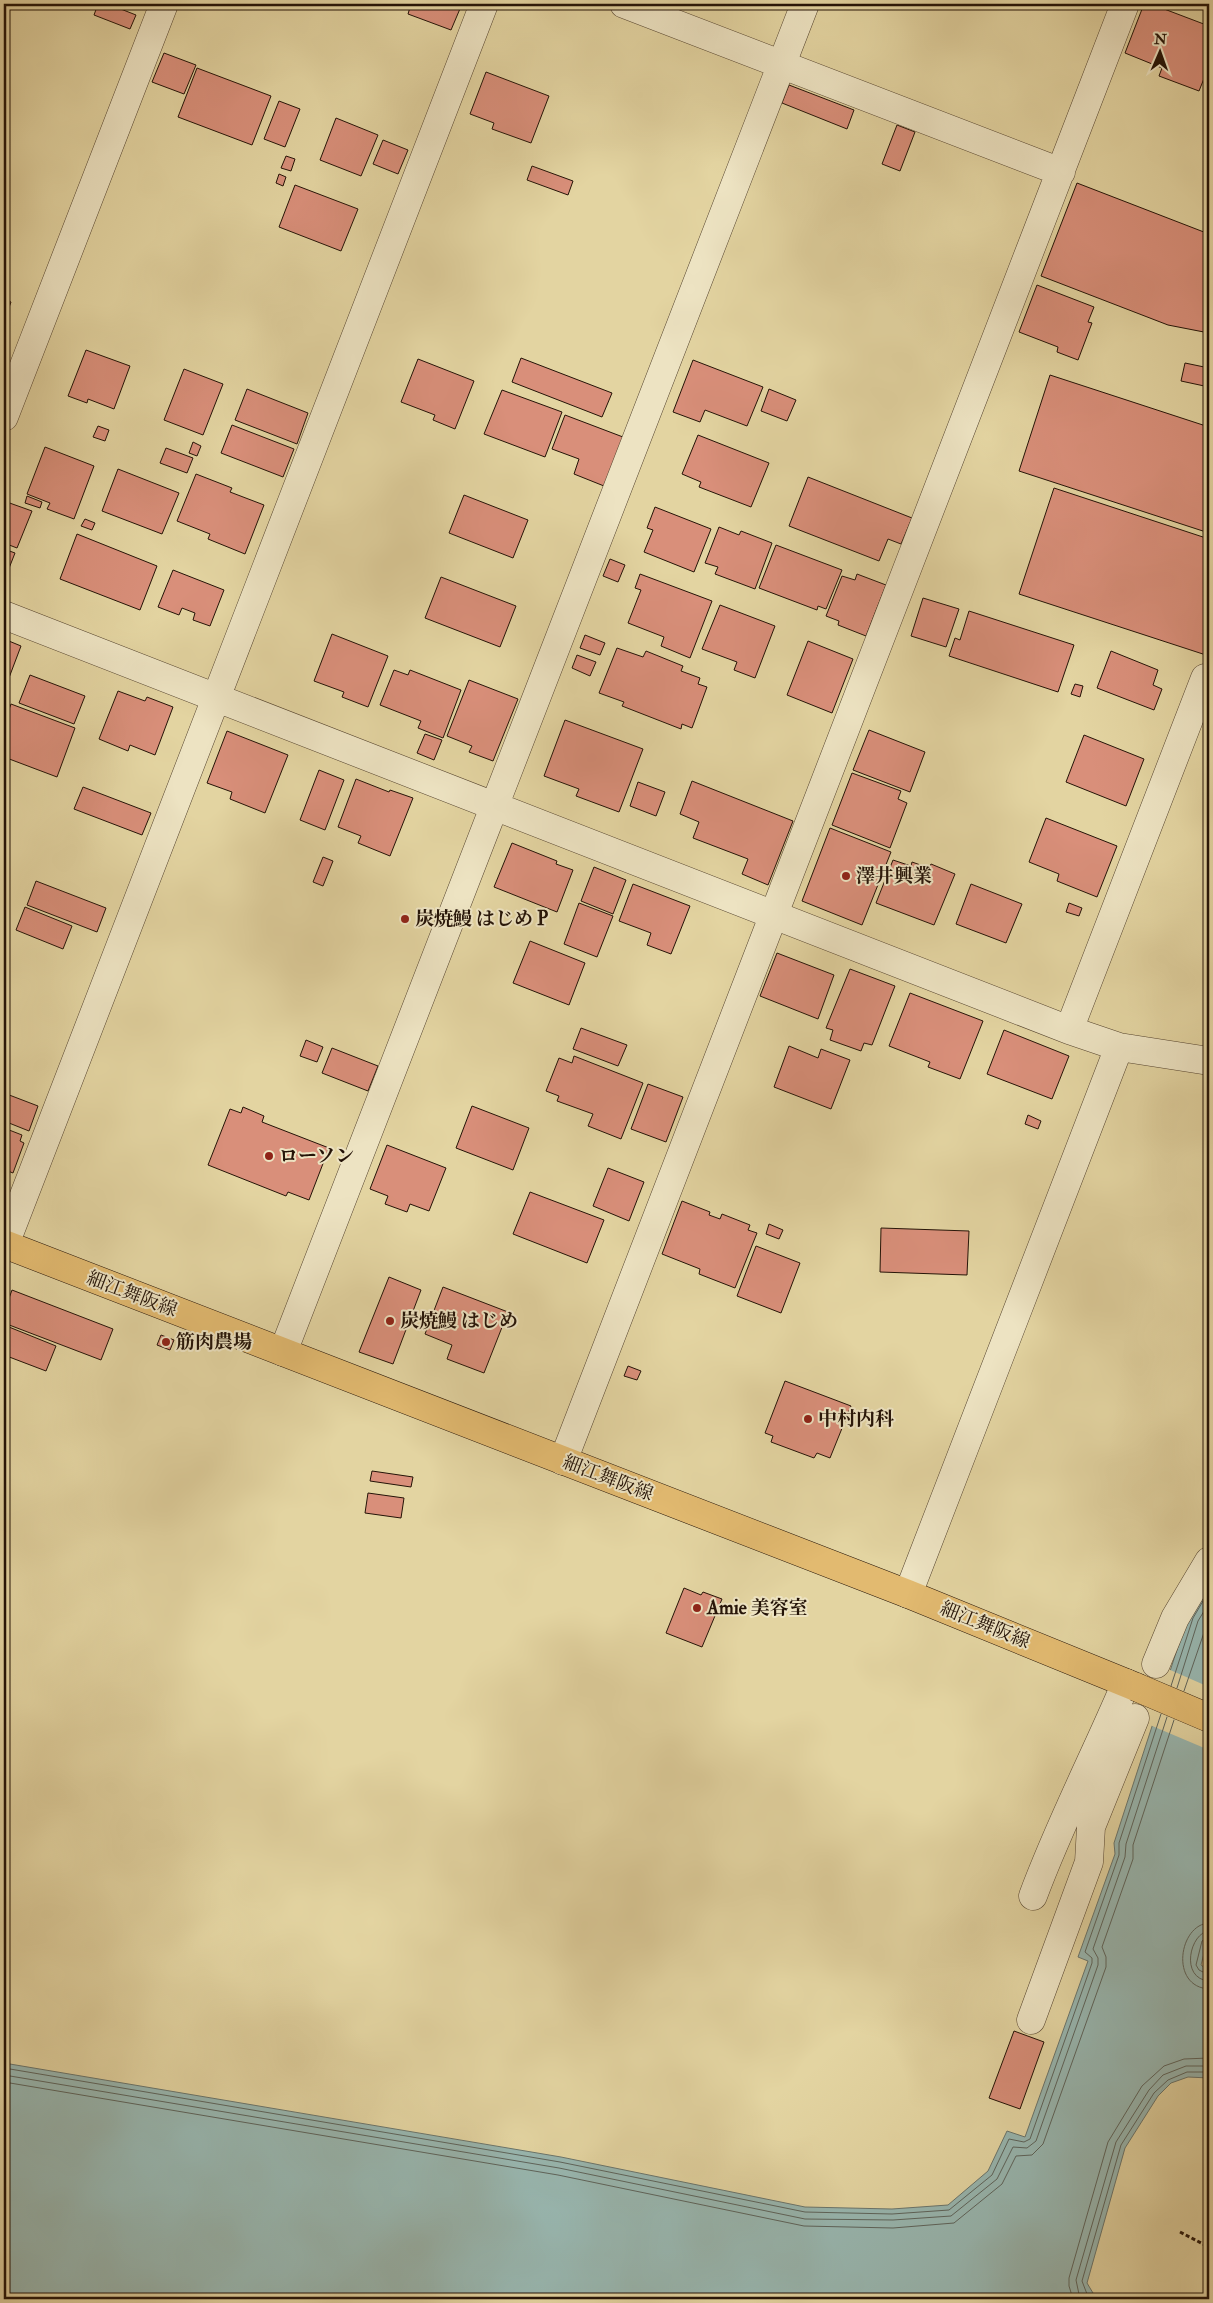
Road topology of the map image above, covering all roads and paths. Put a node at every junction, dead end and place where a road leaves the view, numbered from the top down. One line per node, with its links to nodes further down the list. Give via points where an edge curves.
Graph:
1 (164, 4): 8 (street)
2 (484, 4): 11 (street)
3 (624, 4): 6 (street)
4 (805, 4): 6 (street)
5 (1125, 4): 7 (street)
6 (781, 64): 7 (street); 12 (street)
7 (1061, 172): 13 (street)
8 (4, 417)
9 (4, 616): 11 (street)
10 (1206, 678): 14 (street)
11 (216, 697): 12 (street); 17 (street)
12 (494, 806): 13 (street); 18 (street)
13 (774, 915): 14 (street); 19 (street)
14 (1069, 1030): 15 (street)
15 (1120, 1047): 16 (street); 21 (street)
16 (1209, 1061)
17 (4, 1246): 18 (main road, 細江舞阪線)
18 (283, 1352): 19 (main road, 細江舞阪線)
19 (562, 1461): 21 (main road, 細江舞阪線)
20 (1209, 1562): 22 (street, via 1175,1618)
21 (908, 1594): 23 (main road, 細江舞阪線)
22 (1156, 1664)
23 (1131, 1685): 25 (main road, 細江舞阪線, bridge); 26 (street, via 1051,1849)
24 (1134, 1718): 27 (street, via 1091,1827 1089,1862)
25 (1209, 1718)
26 (1033, 1896)
27 (1032, 2020)
28 (1180, 2232): 29 (path)
29 (1209, 2247)

